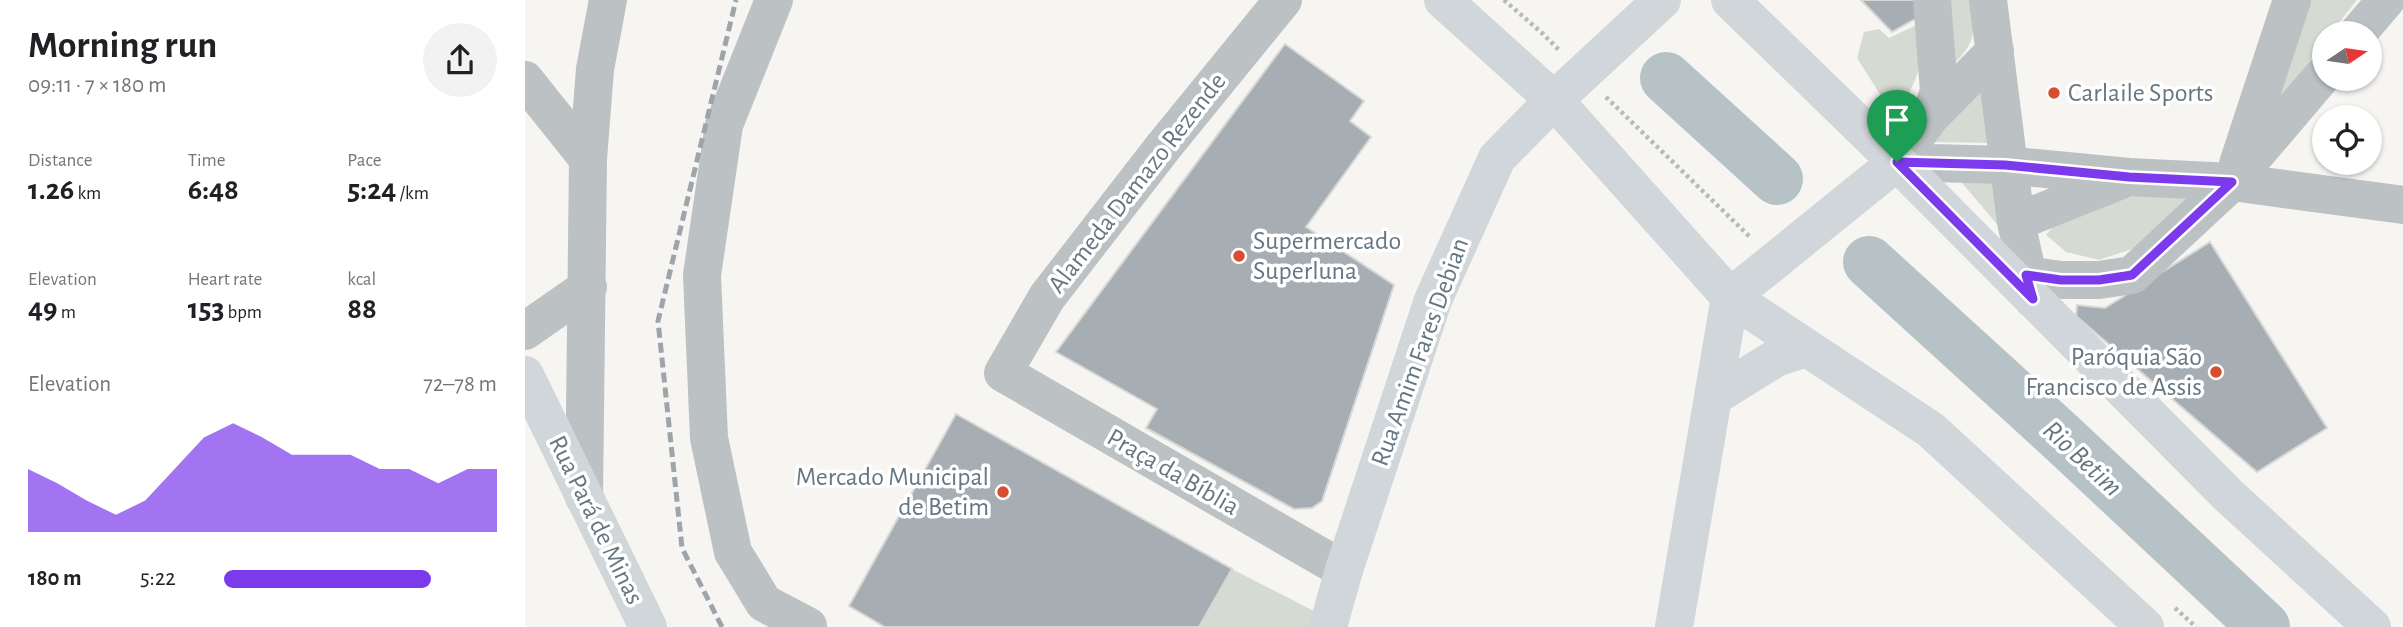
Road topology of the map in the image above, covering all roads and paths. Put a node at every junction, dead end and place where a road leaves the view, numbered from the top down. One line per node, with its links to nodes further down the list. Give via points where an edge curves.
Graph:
1 (608, 0): 19 (street, via 594,69)
2 (774, 0): 38 (street, via 724,125 702,275 709,438 733,552 764,603)
3 (1283, 0): 32 (street, Alameda Damazo Rezende, via 1047,297)
4 (1443, 0): 17 (main road)
5 (1504, 0): 14 (path)
6 (1662, 0): 14 (main road, Rua Amim Fares Debian)
7 (1730, 0): 20 (main road)
8 (1932, 0): 18 (street, via 1939,91)
9 (1988, 0): 13 (street)
10 (2292, 0): 23 (street)
11 (2386, 0): 12 (street)
12 (2368, 21)
13 (1995, 51): 18 (street); 21 (street)
14 (1582, 75): 17 (main road, Rua Amim Fares Debian); 26 (path, via 1747,231)
15 (525, 80): 19 (street)
16 (2312, 88): 23 (street)
17 (1554, 100): 29 (main road); 36 (main road, Rua Amim Fares Debian, via 1497,158 1433,300)
18 (1930, 117): 20 (street)
19 (588, 159): 27 (street)
20 (1897, 162): 21 (street); 26 (main road); 28 (main road)
21 (2008, 166): 22 (street); 25 (street)
22 (2129, 177): 23 (street); 25 (street)
23 (2232, 182): 24 (street); 28 (street, via 2132,275)
24 (2403, 205)
25 (2016, 222): 28 (street)
26 (1769, 267): 29 (main road)
27 (588, 287): 30 (street); 35 (street)
28 (2030, 287): 43 (main road, via 2228,495)
29 (1730, 297): 31 (main road); 34 (main road)
30 (525, 331)
31 (1806, 348): 34 (main road, via 1776,358); 37 (main road, via 1931,430)
32 (1003, 373): 36 (street, Praça da Bíblia)
33 (525, 375): 35 (main road, Rua Pará de Minas)
34 (1713, 397): 41 (main road)
35 (585, 497): 39 (main road, Rua Pará de Minas)
36 (1344, 570): 40 (main road, Rua Amim Fares Debian)
37 (2155, 613): 42 (path)
38 (809, 626)
39 (648, 627)
40 (1328, 627)
41 (1674, 627)
42 (2196, 627)
43 (2372, 627)

